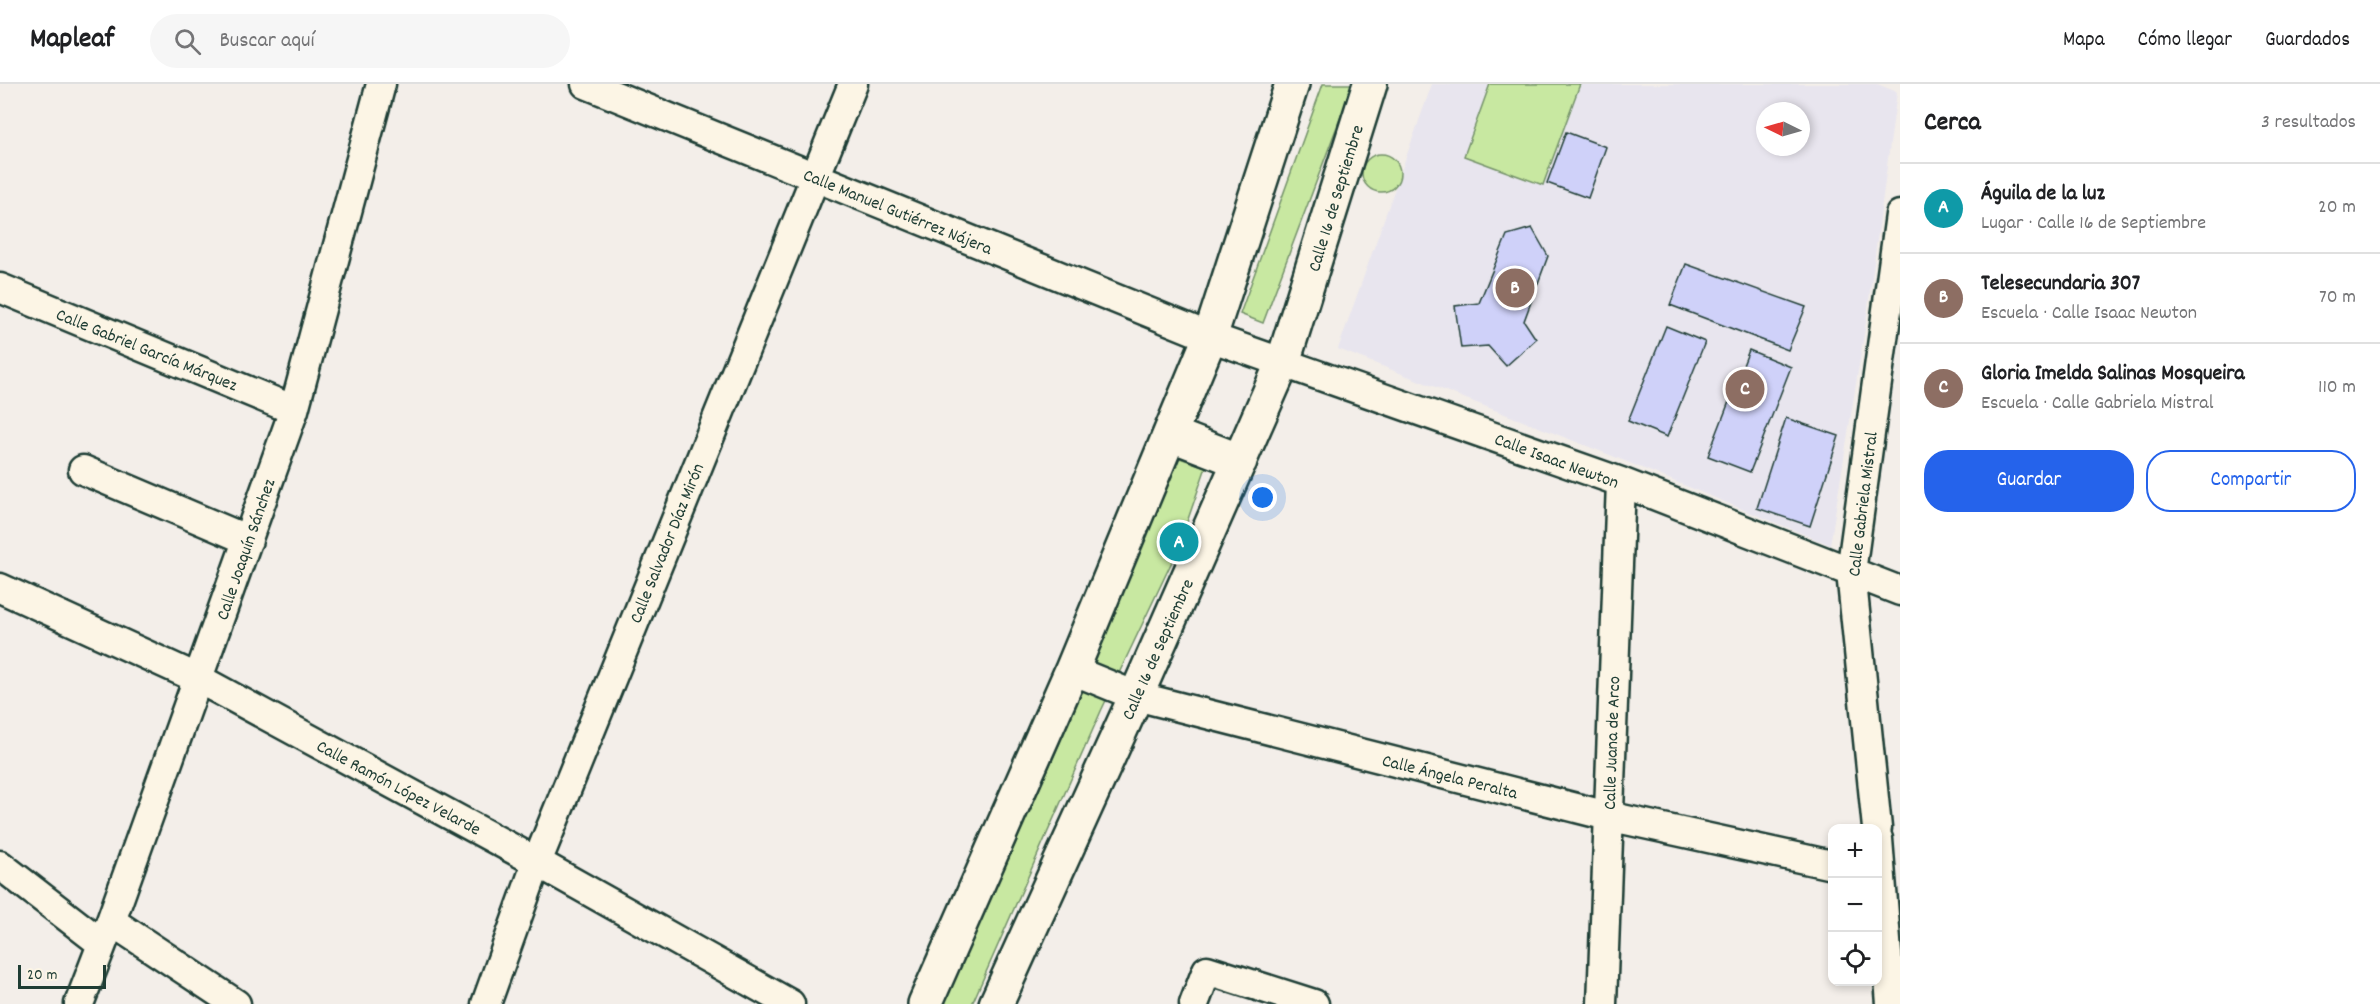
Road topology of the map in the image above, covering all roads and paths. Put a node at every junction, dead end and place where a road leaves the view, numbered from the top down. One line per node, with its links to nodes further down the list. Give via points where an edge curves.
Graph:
1 (381, 84): 11 (street, Calle Joaquín Sánchez)
2 (586, 84): 6 (street, Calle Manuel Gutiérrez Nájera)
3 (853, 84): 6 (street, Calle Salvador Díaz Mirón)
4 (1292, 84): 9 (street)
5 (1370, 84): 10 (street, Calle 16 de Septiembre)
6 (815, 177): 9 (street, Calle Manuel Gutiérrez Nájera); 25 (street, Calle Salvador Díaz Mirón)
7 (1900, 215): 17 (street, Calle Gabriela Mistral)
8 (0, 288): 11 (street, Calle Gabriel García Márquez)
9 (1210, 337): 10 (street, Calle Isaac Newton); 12 (street)
10 (1283, 362): 13 (street, Calle 16 de Septiembre); 15 (street, Calle Isaac Newton)
11 (294, 410): 16 (street, Calle Joaquín Sánchez)
12 (1170, 434): 13 (street); 20 (street)
13 (1240, 461): 22 (street, Calle 16 de Septiembre)
14 (83, 470): 16 (street)
15 (1621, 482): 17 (street, Calle Isaac Newton); 23 (street, Calle Juana de Arco)
16 (248, 540): 21 (street, Calle Joaquín Sánchez)
17 (1851, 572): 19 (street, Calle Isaac Newton); 24 (street, Calle Gabriela Mistral)
18 (0, 588): 21 (street, Calle Ramón López Velarde)
19 (1900, 591)
20 (1072, 670): 22 (street, Calle Ángela Peralta); 34 (street)
21 (199, 679): 25 (street, Calle Ramón López Velarde); 29 (street, Calle Joaquín Sánchez)
22 (1136, 696): 23 (street, Calle Ángela Peralta); 35 (street, Calle 16 de Septiembre)
23 (1608, 816): 26 (street, Calle Ángela Peralta); 38 (street, Calle Juana de Arco)
24 (1876, 824)
25 (537, 862): 32 (street, Calle Salvador Díaz Mirón); 33 (street, Calle Ramón López Velarde)
26 (1828, 864)
27 (0, 865): 29 (street)
28 (1879, 878): 39 (street)
29 (106, 932): 30 (street, Calle Joaquín Sánchez); 31 (street)
30 (79, 1004)
31 (236, 1004)
32 (486, 1004)
33 (789, 1004)
34 (925, 1004)
35 (996, 1004)
36 (1194, 1004): 37 (street, via 1208,970)
37 (1314, 1004)
38 (1602, 1004)
39 (1891, 1004)

